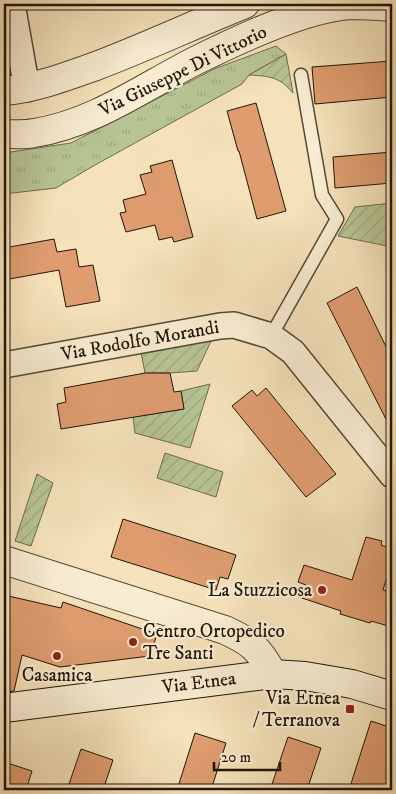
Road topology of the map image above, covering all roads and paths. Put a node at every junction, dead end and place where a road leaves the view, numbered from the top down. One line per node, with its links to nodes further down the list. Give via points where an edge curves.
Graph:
1 (12, 4): 5 (street)
2 (245, 4): 5 (street, via 139,50 58,80)
3 (392, 6): 6 (street, Via Giuseppe Di Vittorio, via 349,5 311,12 250,35 193,62 81,121 34,134)
4 (302, 75): 7 (lane, via 322,195 336,219)
5 (15, 90)
6 (4, 134)
7 (271, 336): 8 (street, Via Rodolfo Morandi, via 234,325 220,326); 9 (street, Via Rodolfo Morandi, via 292,352)
8 (4, 365)
9 (392, 475)
10 (4, 560): 11 (street, via 226,630 260,652)
11 (273, 674): 12 (street, Via Etnea, via 352,684); 13 (street, Via Etnea)
12 (392, 696)
13 (4, 708)

